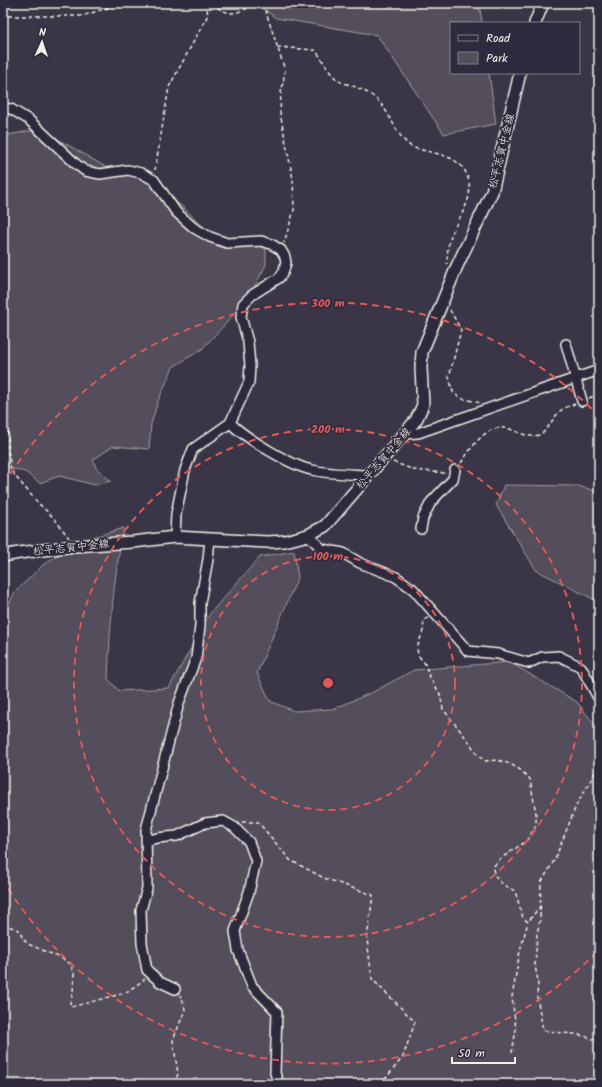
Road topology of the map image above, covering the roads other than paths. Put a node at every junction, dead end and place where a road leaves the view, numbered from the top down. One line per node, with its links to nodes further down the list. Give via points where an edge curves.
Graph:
1 (543, 3): 2 (main road)
2 (535, 22)
3 (520, 74): 10 (main road, 松平志賀中金線, via 492,192 457,266 422,352 423,405 416,420)
4 (3, 108): 9 (street, via 11,109 29,120 85,171 100,174 128,170 154,180 176,212 205,234 227,243 261,241 281,250 286,263 283,273 243,304 241,317 248,342 249,382)
5 (566, 344): 7 (street)
6 (599, 370): 7 (street)
7 (575, 378): 8 (street); 10 (street, via 418,433)
8 (582, 401)
9 (230, 423): 12 (street, via 249,438 296,464 317,471); 15 (street, via 193,449 185,470 176,514)
10 (404, 434): 12 (main road, 松平志賀中金線)
11 (455, 470): 13 (street, via 453,479 431,502)
12 (368, 475): 14 (main road, 松平志賀中金線, via 325,526)
13 (421, 529)
14 (308, 535): 16 (main road, 松平志賀中金線, via 285,541); 18 (street, via 322,549 343,553 360,563 396,577 413,589 468,651 498,654 529,663 559,656 581,667)
15 (175, 537): 16 (main road, 松平志賀中金線); 17 (main road, 松平志賀中金線, via 75,546)
16 (210, 539): 19 (street, via 200,603 196,658 179,703 146,830)
17 (3, 556)
18 (599, 699)
19 (146, 841): 20 (street, via 147,888 141,910 142,943 147,970 160,982); 21 (street, via 177,836 205,823 223,821 234,827 249,842 256,861 250,892 235,931 238,950 252,986 277,1012 275,1073)
20 (175, 989)
21 (279, 1084)

